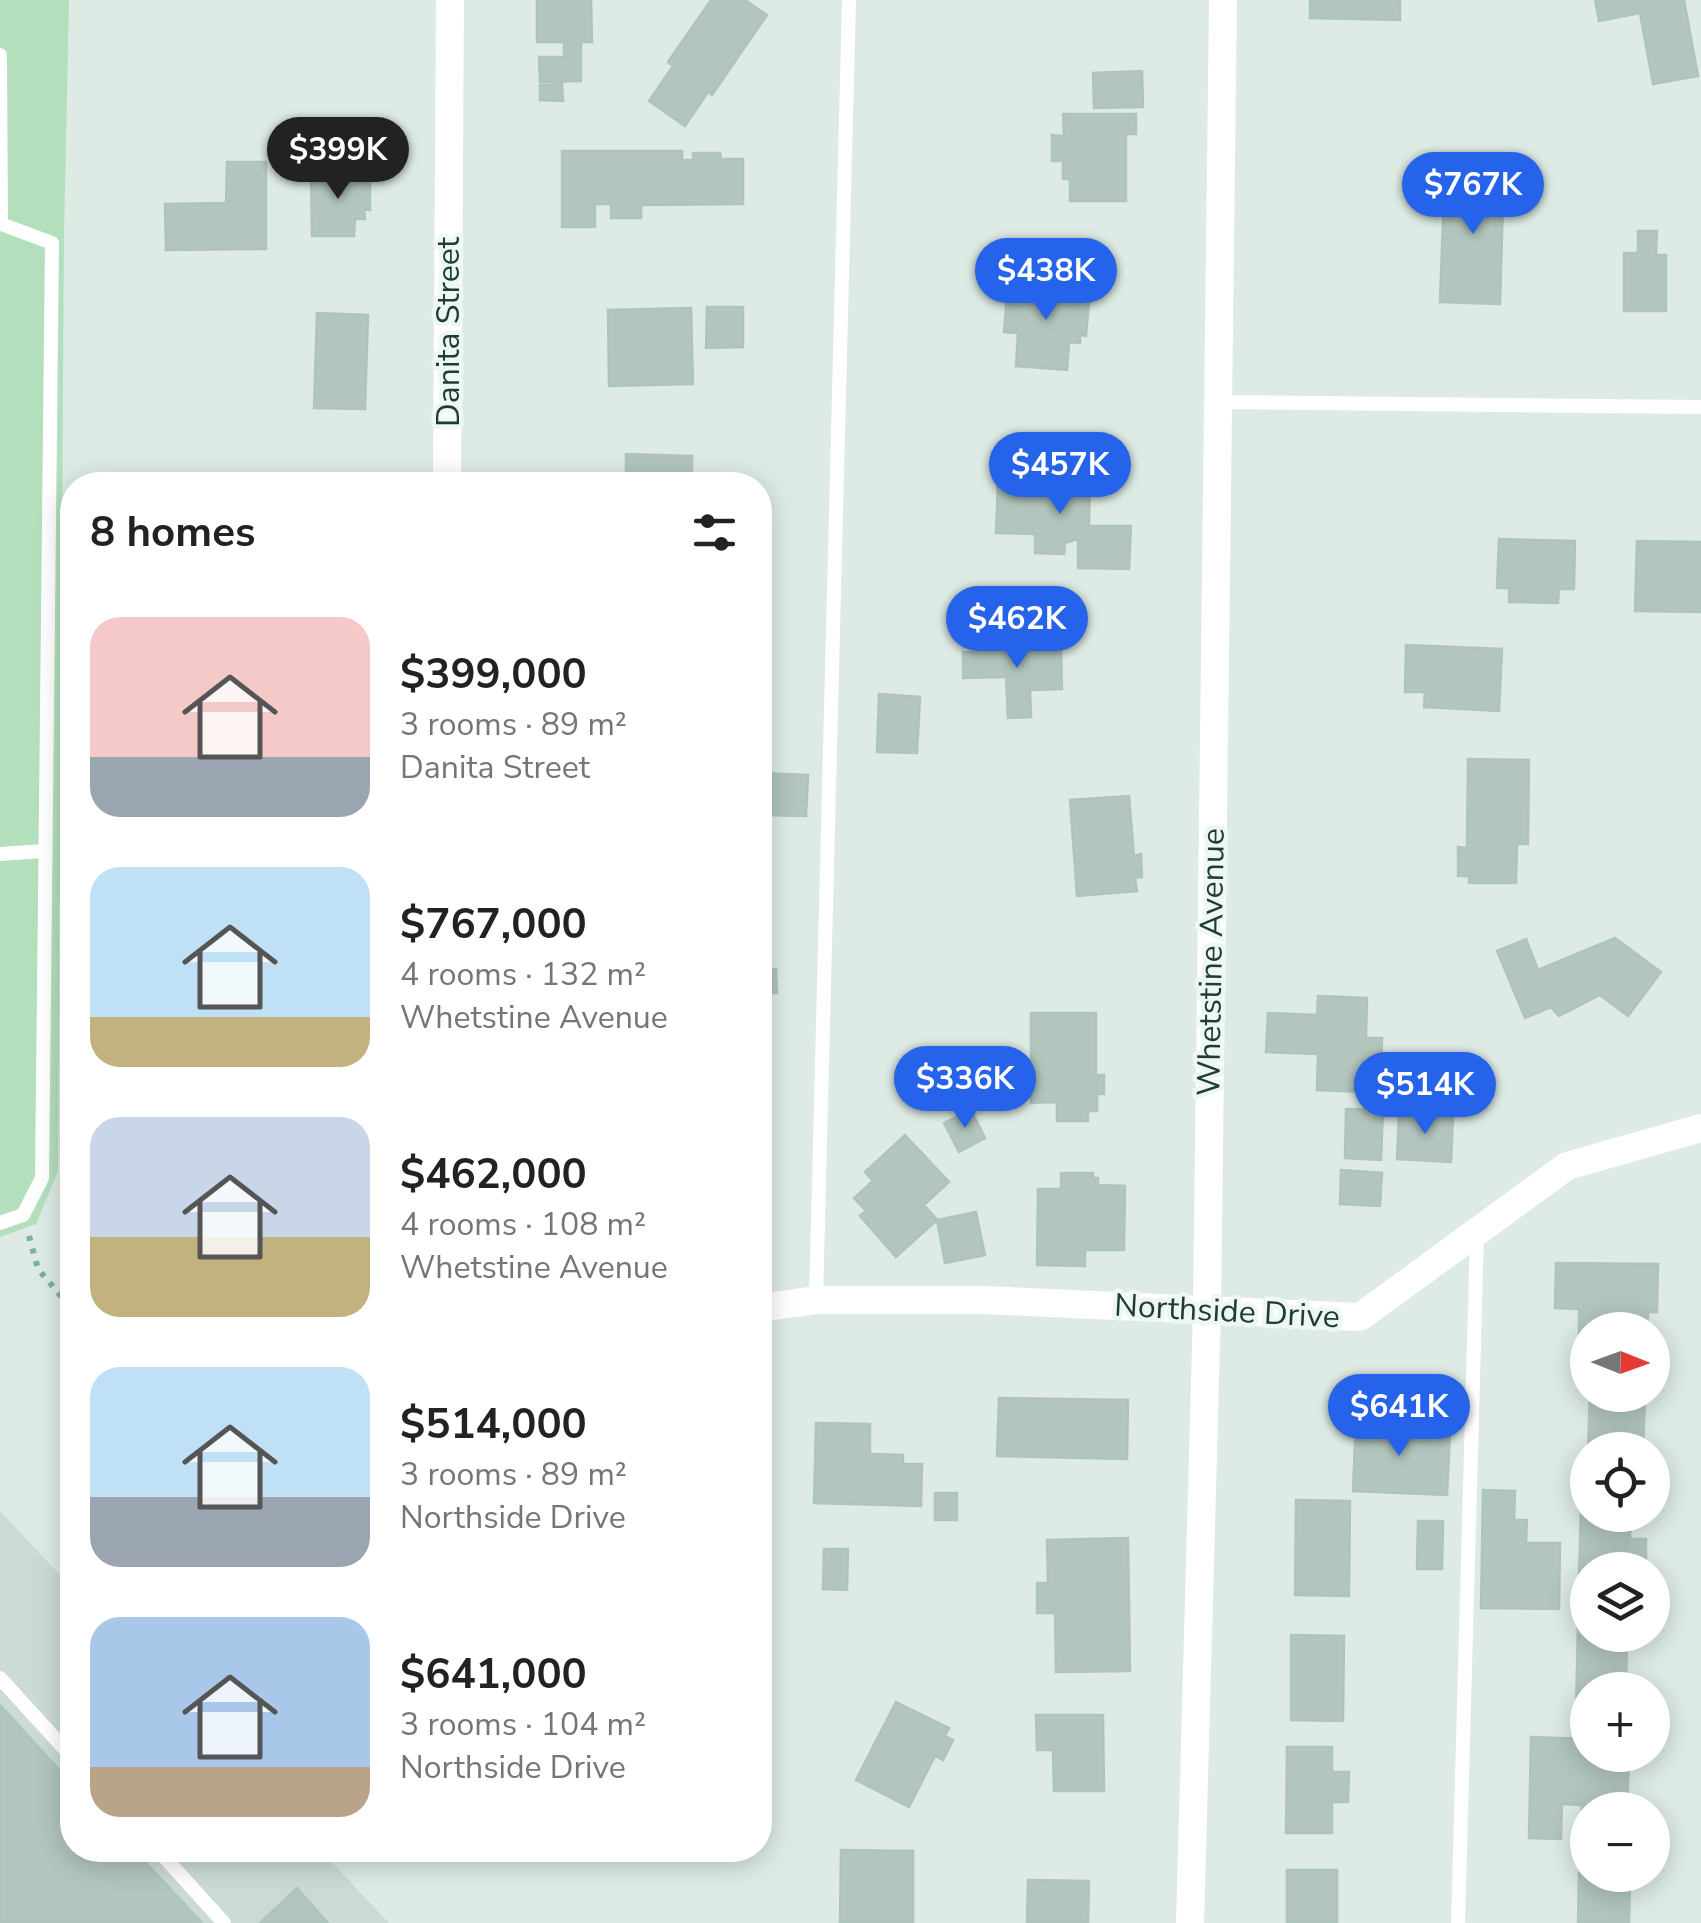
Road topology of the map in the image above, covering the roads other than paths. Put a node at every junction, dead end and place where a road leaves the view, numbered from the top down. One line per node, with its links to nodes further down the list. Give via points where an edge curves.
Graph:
1 (450, 0): 7 (street, Danita Street)
2 (849, 0): 13 (lane)
3 (1223, 0): 5 (street, Whetstine Avenue)
4 (0, 55): 8 (lane, via 1,224 52,244)
5 (1218, 402): 6 (lane); 15 (street, Whetstine Avenue)
6 (1701, 407)
7 (448, 472)
8 (44, 851): 9 (lane); 11 (lane, via 42,1178 23,1215)
9 (0, 854)
10 (1701, 1128): 12 (street, Northside Drive, via 1567,1166)
11 (0, 1223)
12 (1477, 1232): 15 (street, Northside Drive, via 1360,1317); 21 (lane)
13 (816, 1300): 14 (street, Northside Drive); 15 (street, Northside Drive)
14 (772, 1306)
15 (1207, 1310): 20 (street, Whetstine Avenue)
16 (0, 1678): 17 (lane)
17 (60, 1744)
18 (169, 1862): 19 (lane)
19 (224, 1923)
20 (1190, 1923)
21 (1458, 1923)

